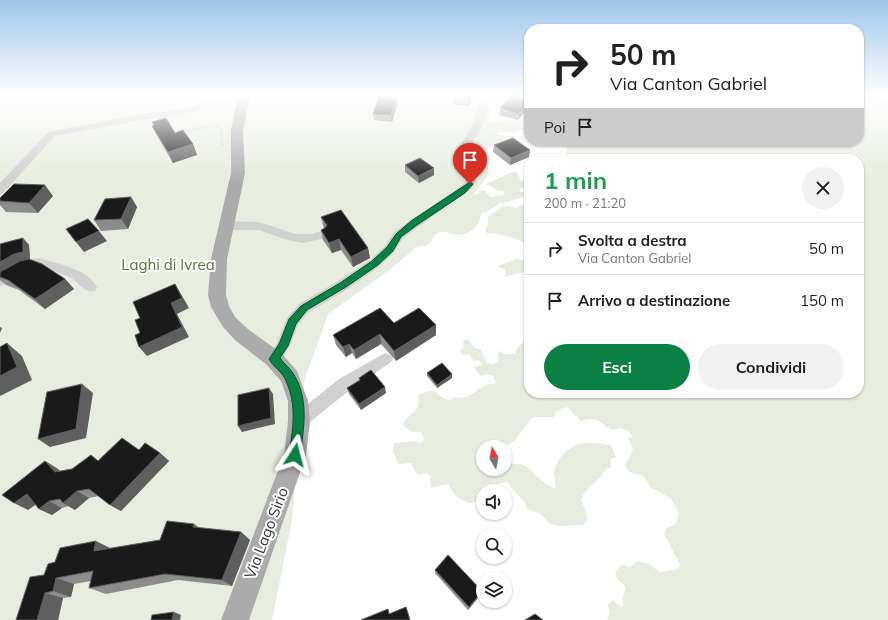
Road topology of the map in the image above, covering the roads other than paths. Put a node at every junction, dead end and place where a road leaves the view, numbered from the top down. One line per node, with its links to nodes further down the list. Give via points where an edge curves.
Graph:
1 (103, 125): 4 (street, via 52,134 30,162)
2 (237, 125): 5 (main road, Via Lago Sirio, via 238,173)
3 (477, 125): 9 (street, via 466,148 473,174 470,184 398,236 390,249 375,263 304,308 292,322 283,346)
4 (0, 190)
5 (226, 225): 6 (street, via 259,226 289,238 311,239); 9 (main road, Via Lago Sirio, via 218,270 220,307 229,322)
6 (322, 235)
7 (0, 281): 8 (street, via 26,265 39,263 74,274)
8 (90, 286)
9 (274, 359): 11 (main road, Via Lago Sirio, via 290,377 298,401)
10 (385, 359): 11 (street, via 345,384)
11 (299, 421): 12 (main road, Via Lago Sirio, via 295,455)
12 (235, 620)

